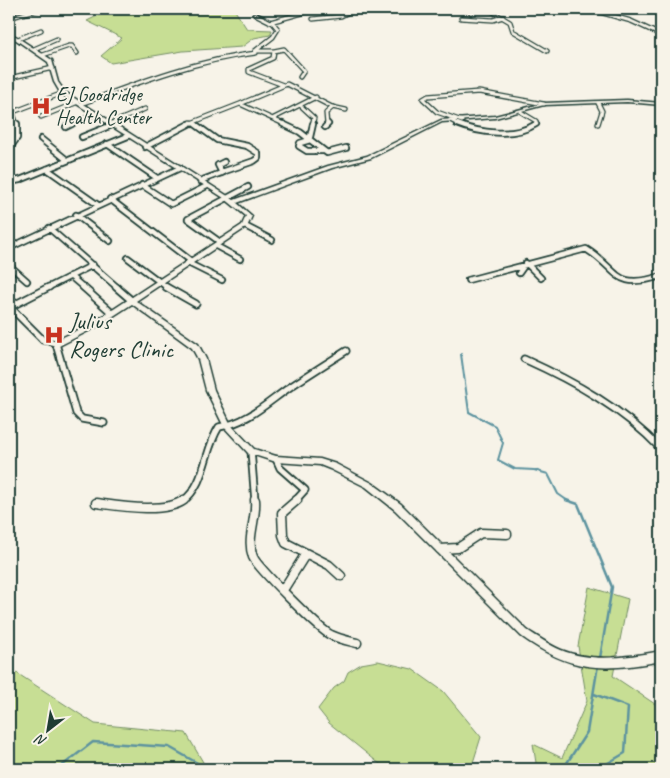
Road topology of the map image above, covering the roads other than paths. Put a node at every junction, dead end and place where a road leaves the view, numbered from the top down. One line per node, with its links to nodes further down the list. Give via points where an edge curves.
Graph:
1 (39, 9): 10 (street)
2 (317, 9): 13 (street)
3 (354, 9): 12 (street, via 341,16)
4 (444, 9): 7 (street)
5 (488, 9): 9 (street)
6 (589, 9): 16 (street, via 631,21)
7 (425, 11)
8 (255, 14): 13 (street)
9 (502, 17): 11 (street, via 493,20); 23 (street, via 510,22 513,31)
10 (9, 18)
11 (461, 18)
12 (314, 19)
13 (270, 22): 21 (street, via 278,31)
14 (42, 30): 17 (street)
15 (9, 33): 17 (street)
16 (661, 35)
17 (17, 38): 19 (street); 20 (street)
18 (57, 39): 20 (street)
19 (9, 40)
20 (34, 49): 25 (street)
21 (255, 51): 22 (street); 33 (street, via 150,78)
22 (274, 51): 27 (street, via 286,50 304,71); 29 (street, via 273,58 248,71)
23 (547, 51)
24 (77, 53): 25 (street, via 69,46)
25 (43, 56): 26 (street)
26 (53, 68): 28 (street); 30 (street)
27 (300, 77)
28 (9, 78)
29 (283, 85): 31 (street, via 291,84); 35 (street)
30 (63, 93): 33 (street); 42 (street)
31 (316, 97): 38 (street); 39 (street)
32 (9, 101): 42 (street)
33 (79, 103): 44 (street); 45 (street)
34 (598, 103): 36 (street); 37 (street); 50 (street, via 602,111)
35 (240, 104): 46 (street); 49 (street)
36 (544, 104): 43 (street); 48 (street, via 479,92 422,99 437,112)
37 (661, 104)
38 (301, 106): 46 (street); 57 (street, via 314,118)
39 (333, 107): 41 (street); 53 (street, via 326,113 328,124)
40 (144, 109): 51 (street)
41 (346, 110)
42 (13, 112): 61 (street, via 19,132)
43 (520, 112): 47 (street, via 536,121 536,125 522,131 493,132 462,126); 48 (street, via 495,118)
44 (95, 114): 51 (street); 52 (street)
45 (41, 116)
46 (274, 118): 57 (street)
47 (450, 120): 48 (street); 77 (street, via 428,126 369,157)
48 (462, 120)
49 (191, 122): 59 (street); 68 (street, via 206,130 215,140 244,144 258,153 254,161)
50 (598, 124)
51 (111, 125): 54 (street); 55 (street)
52 (66, 127)
53 (325, 127)
54 (128, 136): 58 (street); 59 (street)
55 (82, 137)
56 (40, 139): 63 (street)
57 (310, 139): 62 (street); 62 (street, via 299,146 307,151)
58 (107, 144): 63 (street); 69 (street)
59 (146, 148): 65 (street)
60 (346, 148): 62 (street, via 331,153)
61 (9, 149)
62 (324, 151)
63 (67, 160): 66 (street)
64 (224, 162): 68 (street, via 218,165)
65 (180, 168): 69 (street); 70 (street)
66 (47, 169): 71 (street); 78 (street)
67 (228, 171): 68 (street)
68 (222, 172): 70 (street)
69 (157, 178): 72 (street)
70 (200, 181): 73 (street)
71 (9, 182)
72 (142, 185): 73 (street, via 171,204); 76 (street)
73 (207, 186): 75 (street)
74 (248, 187): 75 (street)
75 (226, 197): 77 (street); 84 (street, via 188,219)
76 (110, 199): 78 (street); 88 (street)
77 (232, 202): 80 (street, via 249,216)
78 (98, 206): 79 (street)
79 (76, 215): 81 (street); 83 (street)
80 (245, 226): 82 (street); 84 (street)
81 (49, 228): 85 (street); 91 (street)
82 (272, 240)
83 (110, 241)
84 (218, 244): 87 (street); 88 (street)
85 (9, 248)
86 (128, 258): 99 (street)
87 (240, 259)
88 (190, 262): 97 (street); 99 (street)
89 (526, 263): 92 (street); 94 (street, via 586,249 624,282 641,282); 95 (street); 98 (street)
90 (9, 265): 96 (street)
91 (92, 265): 93 (street); 100 (street)
92 (519, 273)
93 (70, 276): 102 (street); 103 (street)
94 (661, 276)
95 (541, 278)
96 (27, 280)
97 (222, 280)
98 (468, 280)
99 (158, 283): 100 (street); 101 (street)
100 (131, 300): 103 (street); 109 (street, via 195,346 210,390)
101 (196, 304)
102 (9, 307): 104 (street)
103 (112, 313): 105 (street)
104 (43, 340): 105 (street)
105 (56, 344): 108 (street, via 76,413 82,419)
106 (346, 351): 109 (street, via 295,383 258,412)
107 (524, 359): 110 (street, via 571,380 626,415)
108 (104, 423)
109 (228, 427): 111 (street); 113 (street, via 220,427 217,431 199,481 181,504 164,508)
110 (661, 449)
111 (251, 451): 112 (street); 118 (street, via 256,509 252,552 260,567)
112 (276, 459): 115 (street, via 320,462 369,485 398,507); 116 (street, via 280,468 305,490 282,513 286,543)
113 (96, 503)
114 (507, 534): 115 (street, via 481,533 458,548)
115 (440, 549): 120 (street, via 524,633 542,646 591,664 616,664)
116 (305, 555): 117 (street, via 329,565); 118 (street)
117 (341, 576)
118 (283, 590): 119 (street, via 330,635)
119 (357, 643)
120 (661, 656)

